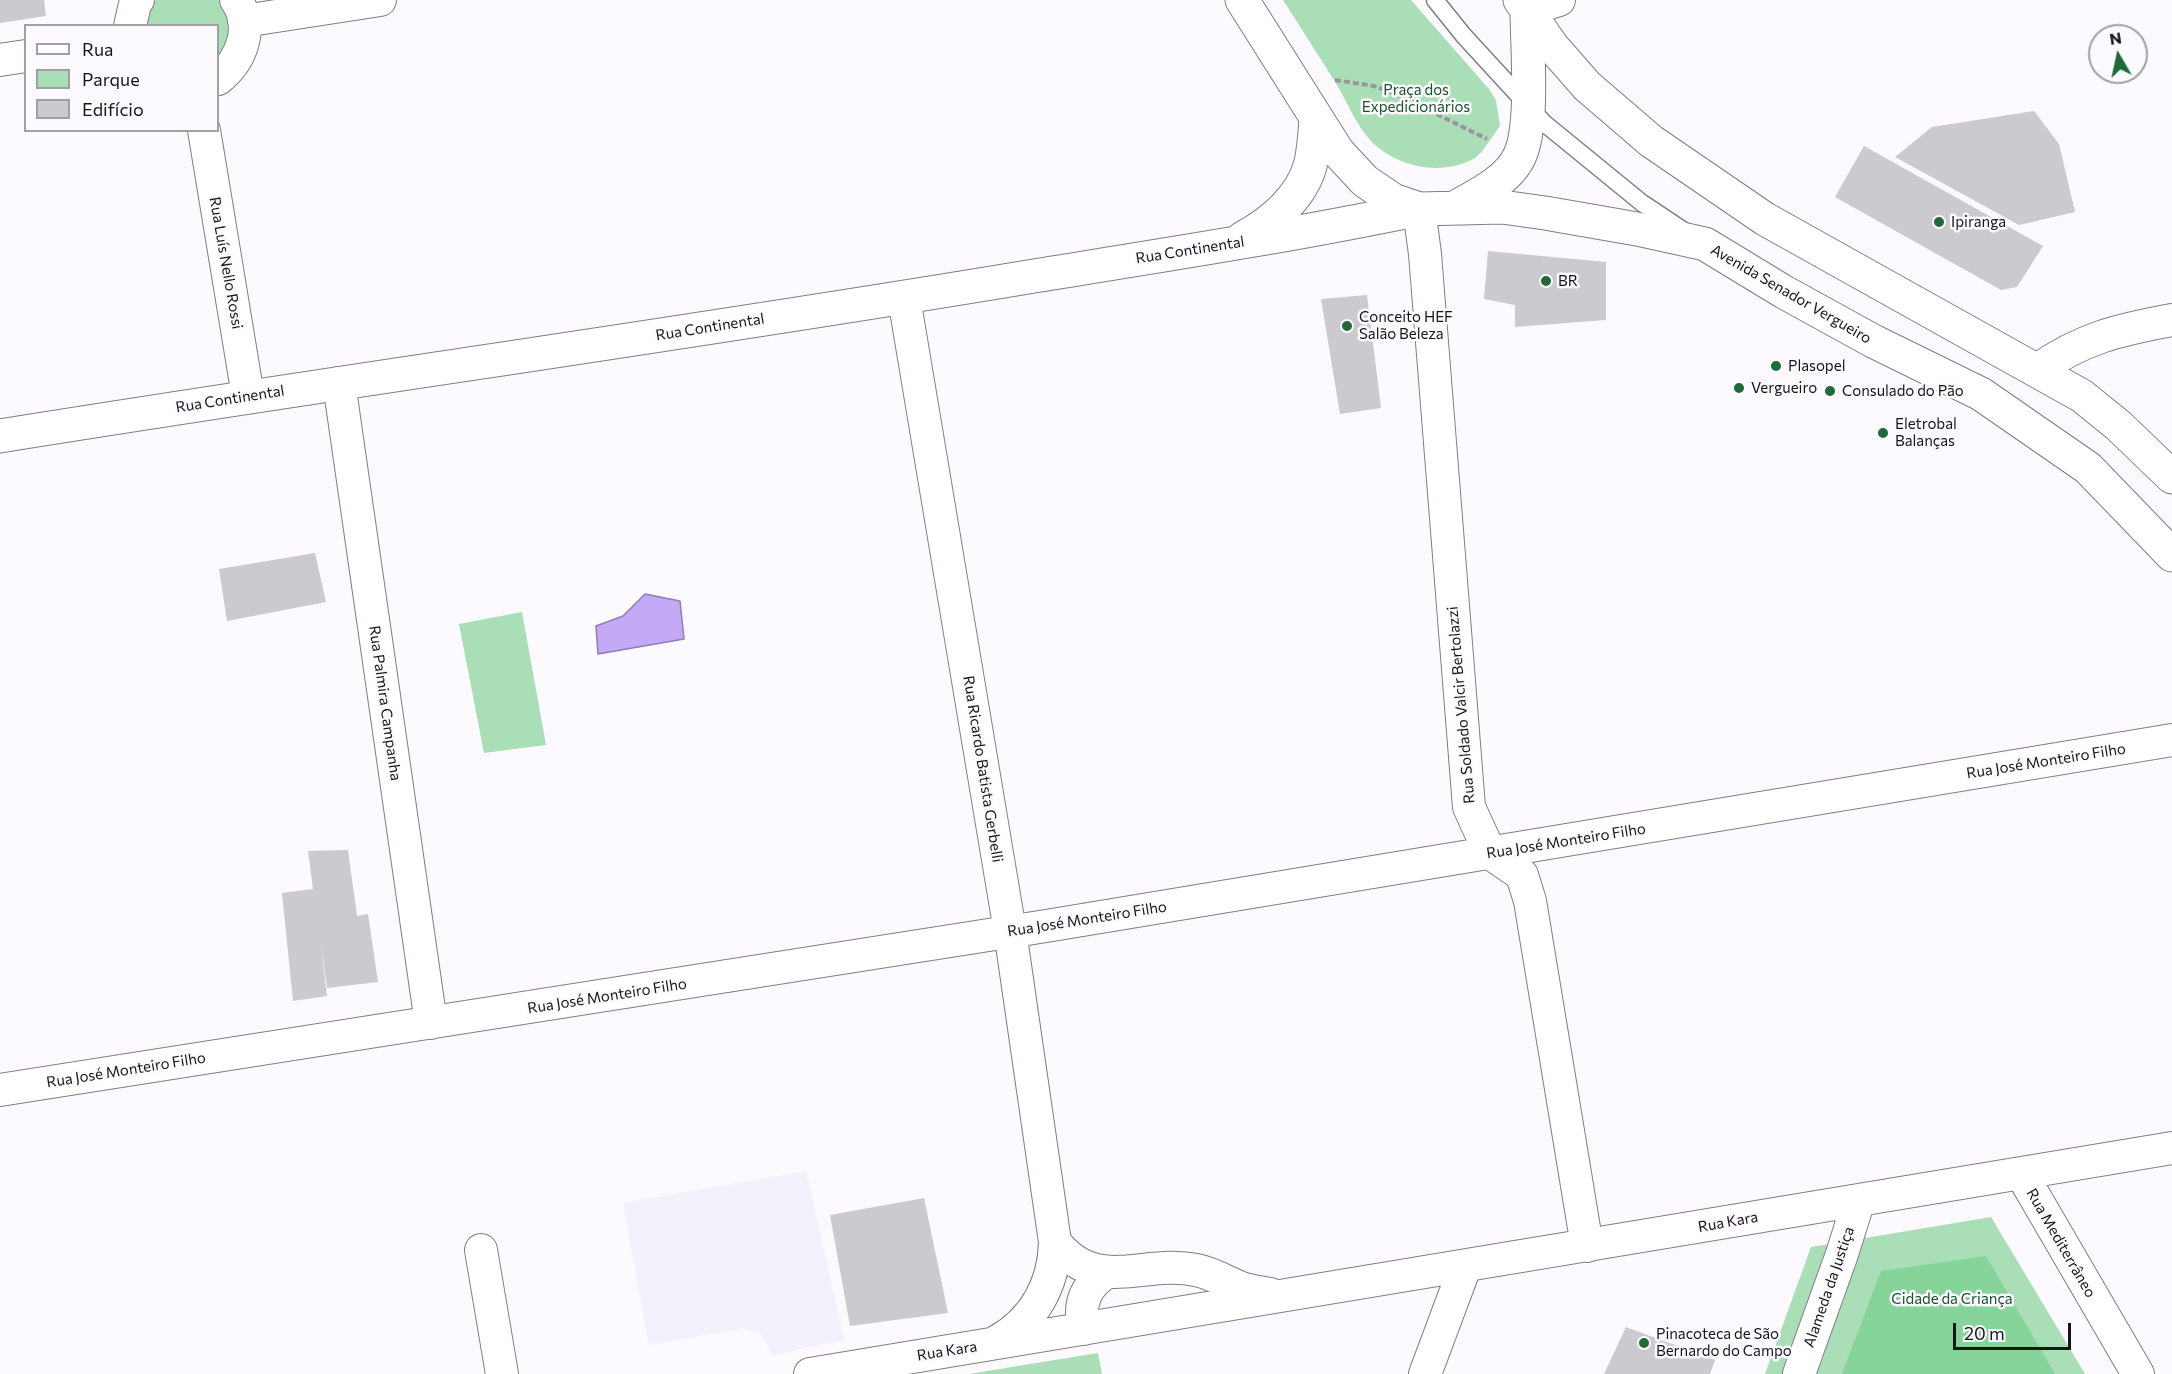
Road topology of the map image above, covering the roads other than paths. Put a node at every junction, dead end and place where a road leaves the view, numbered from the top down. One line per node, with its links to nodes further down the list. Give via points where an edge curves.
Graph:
1 (138, 0): 8 (street)
2 (380, 0): 7 (street)
3 (1242, 0): 13 (main road)
4 (1435, 0): 12 (lane, Avenida Senador Vergueiro)
5 (1559, 0): 6 (street)
6 (1518, 3): 12 (main road); 21 (main road, via 1587,87 1651,141 1765,219)
7 (240, 11): 11 (street, via 244,39 239,56)
8 (130, 24)
9 (24, 56): 10 (street)
10 (0, 60)
11 (219, 78)
12 (1527, 106): 15 (main road, via 1520,155 1514,165 1500,179); 18 (lane, Avenida Senador Vergueiro, via 1642,203)
13 (1316, 119): 16 (main road, via 1338,152 1365,181 1393,200); 17 (main road, via 1310,166 1294,195 1269,222)
14 (204, 132): 23 (street, Rua Luís Nello Rossi)
15 (1456, 207): 16 (main road); 18 (main road, via 1502,207 1545,213)
16 (1419, 209): 17 (main road, Rua Continental); 28 (street, Rua Soldado Valcir Bertolazzi, via 1469,807)
17 (1231, 244): 19 (main road, Rua Continental)
18 (1705, 244): 26 (main road, Avenida Senador Vergueiro, via 1784,292 1991,401 2088,468)
19 (904, 298): 22 (main road, Rua Continental); 29 (street, Rua Ricardo Batista Gerbelli)
20 (2172, 320): 21 (street, via 2100,336 2063,352)
21 (2037, 370): 25 (main road, via 2082,396)
22 (339, 383): 23 (main road, Rua Continental); 30 (street, Rua Palmira Campanha)
23 (248, 396): 24 (main road, Rua Continental)
24 (0, 436)
25 (2172, 477)
26 (2172, 555)
27 (2172, 740): 28 (street, Rua José Monteiro Filho)
28 (1490, 853): 29 (street, Rua José Monteiro Filho); 36 (street, via 1522,875 1530,901)
29 (1010, 931): 30 (street, Rua José Monteiro Filho); 35 (street, Rua Ricardo Batista Gerbelli)
30 (431, 1023): 31 (street, Rua José Monteiro Filho)
31 (0, 1090)
32 (2172, 1148): 33 (street, Rua Kara)
33 (2021, 1173): 34 (street, Rua Kara); 47 (street, Rua Mediterrâneo)
34 (1859, 1200): 36 (street, Rua Kara); 46 (street, Alameda da Justiça)
35 (1055, 1242): 39 (street, via 1072,1261); 42 (street, Rua Ricardo Batista Gerbelli, via 1050,1277 1034,1310 1017,1328)
36 (1587, 1246): 38 (street, Rua Kara)
37 (481, 1250): 43 (street)
38 (1465, 1267): 40 (street, Rua Kara); 45 (street)
39 (1107, 1272): 40 (street, Rua Kara, via 1194,1270 1241,1288); 41 (street, via 1092,1283 1085,1295 1081,1308)
40 (1284, 1297): 41 (street, Rua Kara)
41 (1084, 1329): 42 (street, Rua Kara)
42 (993, 1344): 44 (street, Rua Kara)
43 (502, 1374)
44 (810, 1374)
45 (1425, 1374)
46 (1799, 1374)
47 (2138, 1374)

